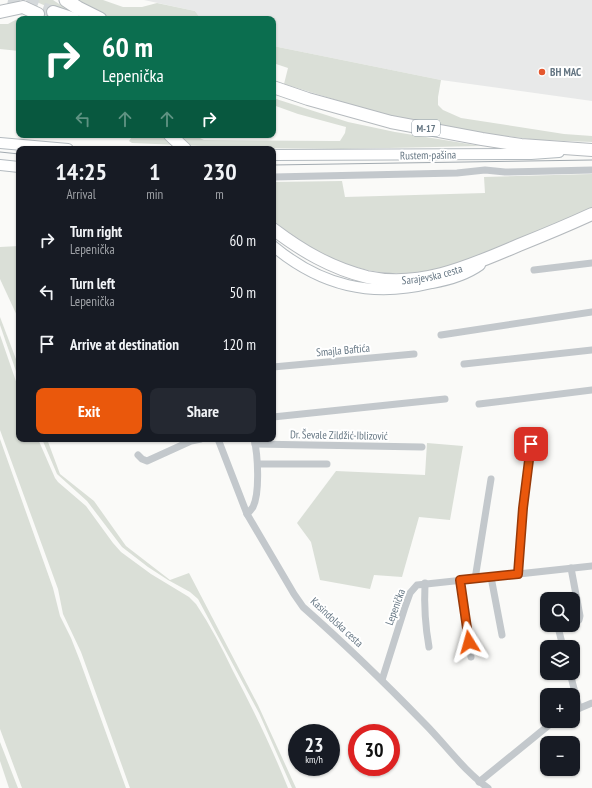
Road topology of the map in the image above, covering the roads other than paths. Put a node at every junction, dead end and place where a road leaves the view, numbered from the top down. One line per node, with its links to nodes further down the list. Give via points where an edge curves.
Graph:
1 (24, 0): 6 (main road)
2 (66, 0): 8 (highway)
3 (0, 12): 5 (main road, via 24,7)
4 (53, 12): 7 (main road)
5 (38, 16)
6 (39, 16)
7 (65, 16)
8 (94, 16)
9 (276, 88): 14 (main road, M-17, via 391,122 521,145)
10 (173, 138): 13 (main road)
11 (0, 143): 12 (main road)
12 (34, 146)
13 (182, 146)
14 (587, 150): 15 (main road, Rustem-pašina, via 531,154)
15 (276, 155)
16 (0, 165): 17 (main road)
17 (16, 167)
18 (592, 170): 19 (street, via 484,170)
19 (276, 177)
20 (592, 214): 23 (main road, Sarajevska cesta)
21 (276, 231): 23 (main road, Sarajevska cesta, via 316,258 369,277 401,280 426,277)
22 (276, 248): 23 (main road, via 318,275 363,289 409,288 446,280 472,270)
23 (485, 260)
24 (592, 263): 25 (street)
25 (534, 270)
26 (592, 312): 27 (street)
27 (440, 335)
28 (592, 350): 30 (street)
29 (414, 354): 31 (street, Smajla Baftića)
30 (464, 364)
31 (276, 367)
32 (592, 390): 34 (street)
33 (445, 399): 35 (street)
34 (479, 404)
35 (276, 417)
36 (189, 442): 41 (street, via 147,461)
37 (219, 442): 45 (street, Kasindolska cesta)
38 (255, 442): 40 (street, Dr. Ševale Zildžić-Iblizović); 42 (street)
39 (531, 444): 48 (street)
40 (422, 447)
41 (138, 455)
42 (258, 464): 43 (street); 45 (street, via 256,498)
43 (327, 464)
44 (491, 479): 50 (street)
45 (247, 514): 57 (street, Kasindolska cesta, via 303,606)
46 (592, 566): 47 (street)
47 (571, 568): 48 (street); 53 (street)
48 (518, 574): 49 (street)
49 (491, 577): 50 (street); 54 (street)
50 (475, 579): 51 (street)
51 (460, 580): 52 (street); 56 (street)
52 (425, 583): 55 (street); 57 (street, Lepenička, via 417,585 410,593)
53 (576, 592)
54 (502, 635)
55 (429, 647)
56 (471, 657)
57 (382, 680): 61 (street, Kasindolska cesta)
58 (592, 703): 59 (street)
59 (580, 708)
60 (545, 728): 61 (street)
61 (479, 782): 62 (street, Kasindolska cesta)
62 (488, 788)

